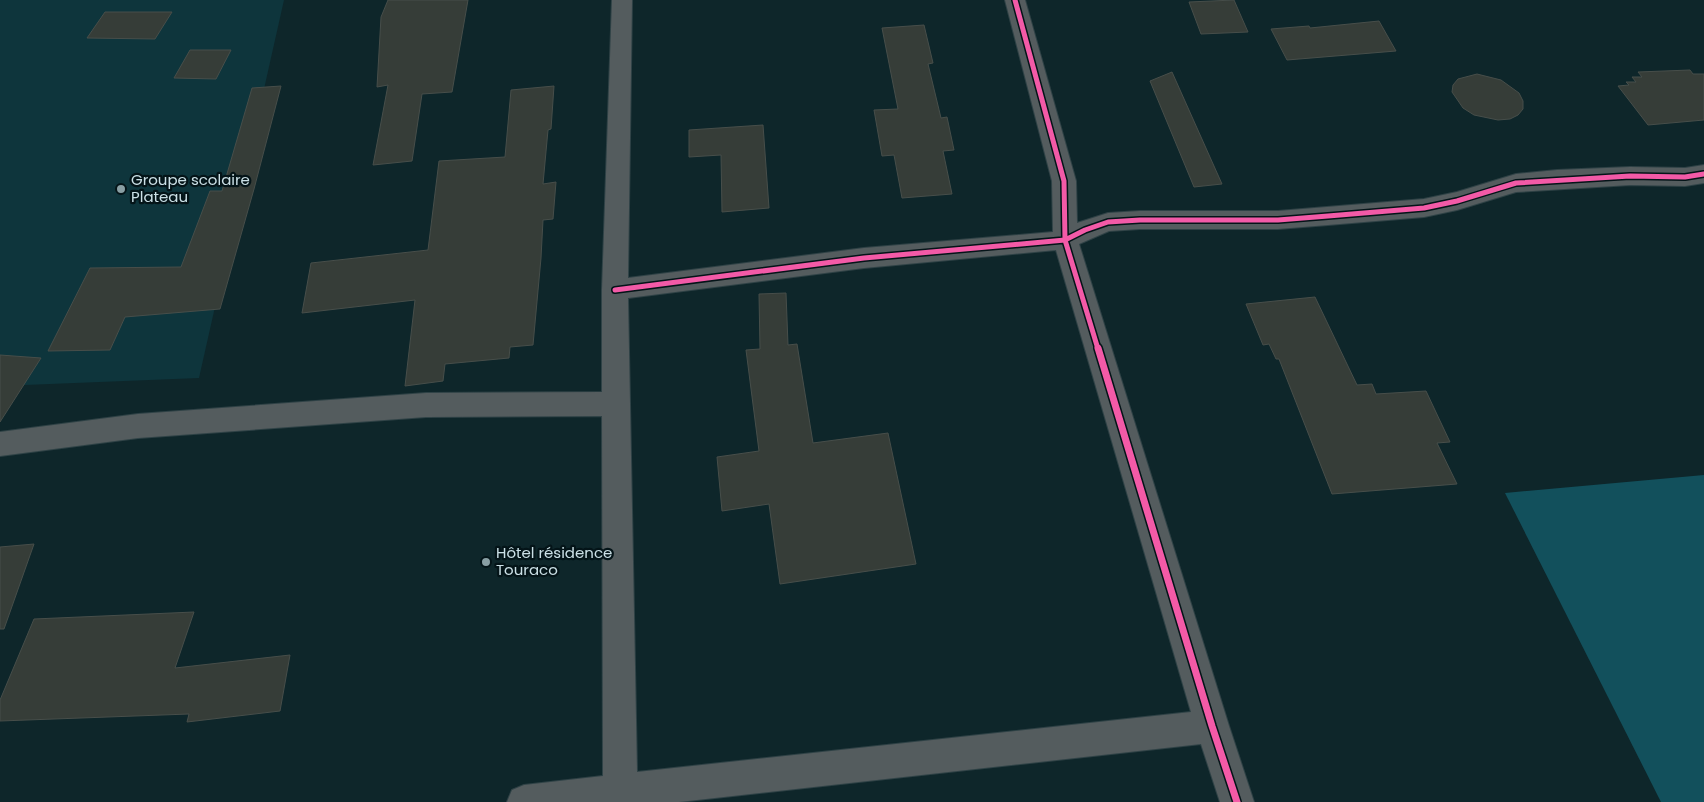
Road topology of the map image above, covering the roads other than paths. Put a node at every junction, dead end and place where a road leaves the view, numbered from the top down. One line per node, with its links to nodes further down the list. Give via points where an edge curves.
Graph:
1 (622, 0): 5 (street)
2 (1015, 0): 4 (street, via 1064,181)
3 (1704, 174): 4 (street, via 1516,183 1457,202 1424,208 1328,216 1278,220 1108,222)
4 (1065, 240): 5 (street, via 864,258); 8 (street)
5 (616, 290): 6 (street)
6 (615, 404): 7 (street, via 426,405 138,426); 9 (street)
7 (0, 444)
8 (1212, 726): 9 (street); 11 (street)
9 (620, 797): 10 (street)
10 (524, 802)
11 (1237, 802)

